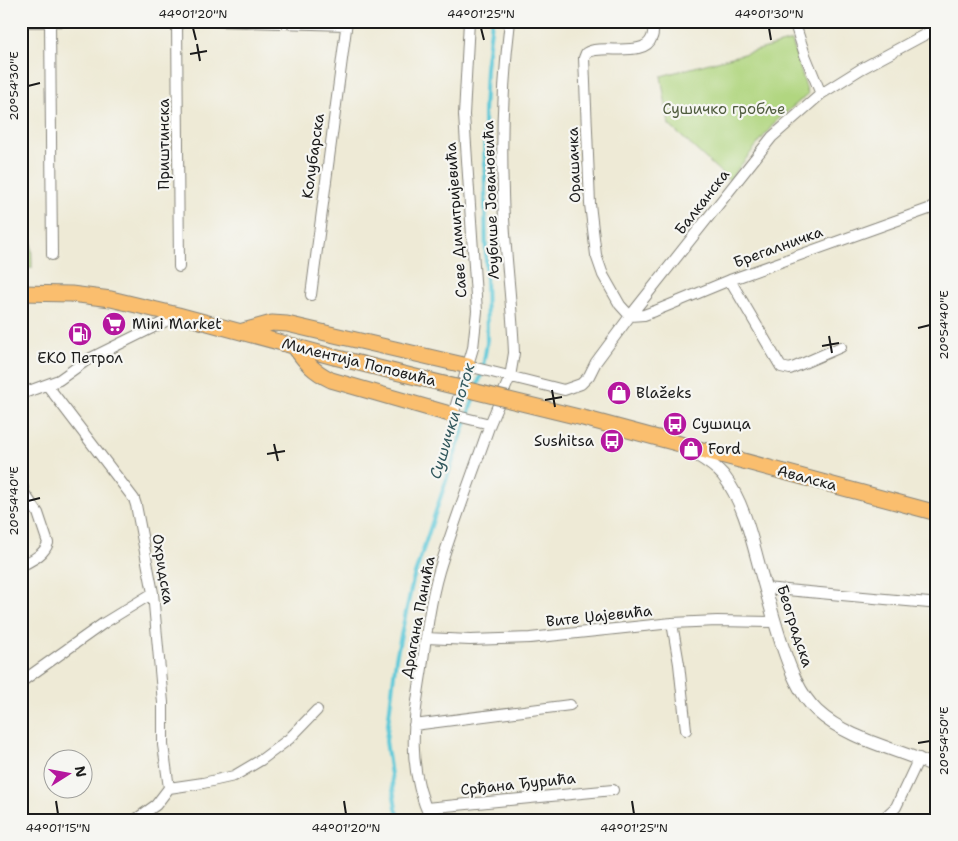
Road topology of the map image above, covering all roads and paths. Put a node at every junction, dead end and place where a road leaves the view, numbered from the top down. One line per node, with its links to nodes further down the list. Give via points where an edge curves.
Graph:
1 (50, 21): 2 (street); 9 (street); 14 (street)
2 (71, 21)
3 (177, 21): 15 (street, Приштинска)
4 (213, 21): 10 (street)
5 (469, 21): 26 (street, Саве Димитријевића, via 464,115 477,311)
6 (510, 21): 27 (street, Љубише Јовановића, via 502,120 502,194 514,353)
7 (653, 21): 22 (street, Орашачка, via 650,42 635,49 594,50 586,53 584,58 590,204 596,255 603,275)
8 (794, 21): 12 (street)
9 (21, 22)
10 (347, 23): 19 (street, Колубарска)
11 (937, 28): 12 (street, Балканска)
12 (821, 94): 22 (street, Балканска, via 772,137)
13 (937, 206): 16 (street, Брегалничка)
14 (52, 255)
15 (179, 266)
16 (730, 280): 22 (street, Брегалничка, via 644,315); 25 (street, via 784,369)
17 (21, 293): 18 (main road, Милентија Поповића)
18 (40, 294): 20 (main road, Милентија Поповића); 21 (main road, Милентија Поповића, via 98,297)
19 (311, 295)
20 (21, 298)
21 (178, 315): 23 (main road, Милентија Поповића); 28 (street, via 87,360)
22 (630, 316): 27 (street, Балканска, via 589,376 577,387 564,390)
23 (239, 332): 24 (main road, Милентија Поповића); 26 (main road, via 287,324)
24 (294, 346): 30 (main road, via 305,363 331,380); 32 (main road, Милентија Поповића, bridge)
25 (841, 347)
26 (473, 367): 27 (street, Балканска); 30 (street, Саве Димитријевића)
27 (505, 375): 31 (street, Љубише Јовановића)
28 (47, 385): 29 (street); 37 (street, Охридска, via 134,499)
29 (21, 394)
30 (456, 415): 31 (street)
31 (485, 423): 41 (street, Драгана Панића, via 439,573)
32 (677, 443): 34 (main road, Авалска); 36 (street, Београдска, via 711,464 728,484 745,518)
33 (21, 480): 35 (street, via 48,543 38,556)
34 (937, 513)
35 (21, 566)
36 (765, 588): 38 (street); 39 (street, Београдска)
37 (153, 593): 42 (street, via 104,623); 49 (street, Охридска)
38 (929, 603)
39 (775, 622): 40 (street, Вите Џајевића); 47 (street, Београдска, via 797,684 818,712 849,732)
40 (672, 623): 41 (street, Вите Џајевића, via 530,638); 46 (street)
41 (426, 638): 45 (street, Драгана Панића)
42 (21, 682)
43 (570, 706): 45 (street)
44 (317, 710): 49 (street, via 289,739 234,776)
45 (414, 725): 51 (street, Драгана Панића, via 415,770)
46 (686, 730)
47 (918, 758): 48 (street, Београдска); 54 (street, via 896,807)
48 (937, 767)
49 (169, 788): 52 (street)
50 (613, 790): 51 (street, Срђана Ђурића)
51 (426, 808): 53 (street, Драгана Панића)
52 (141, 819)
53 (431, 820)
54 (882, 820)

